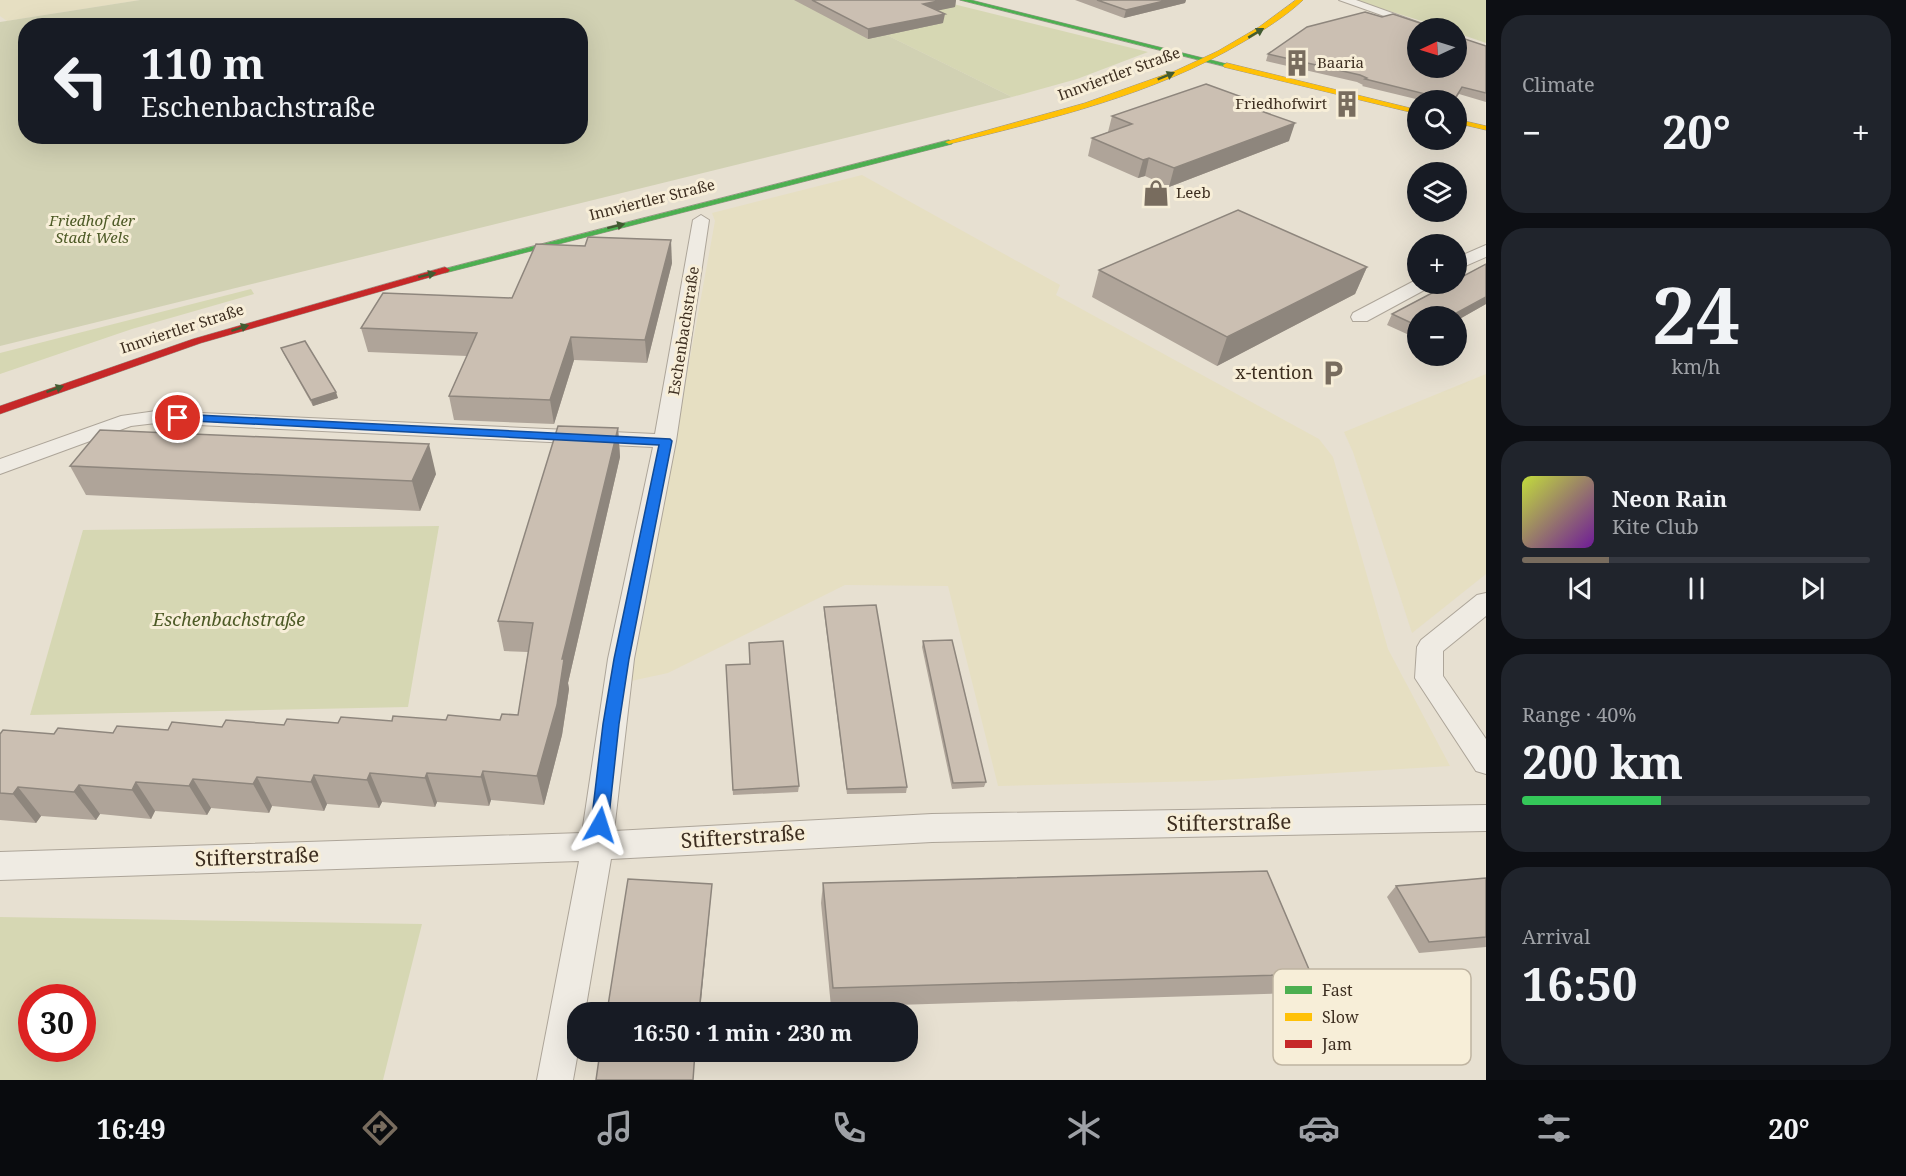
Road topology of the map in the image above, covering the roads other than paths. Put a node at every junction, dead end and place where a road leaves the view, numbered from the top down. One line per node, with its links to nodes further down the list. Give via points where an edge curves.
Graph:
1 (963, 0): 6 (main road)
2 (1300, 0): 7 (main road, Innviertler Straße, one-way to 2, via 1270,24)
3 (1345, 0): 4 (street)
4 (1407, 21)
5 (1193, 46): 6 (main road, Innviertler Straße)
6 (1178, 52): 7 (main road); 8 (main road, Innviertler Straße)
7 (1208, 60): 9 (main road); 17 (main road, Innviertler Straße, one-way to 7, via 264,319 1067,112)
8 (1156, 62)
9 (1407, 108)
10 (1467, 124): 11 (main road)
11 (1486, 128)
12 (701, 220): 18 (street, Eschenbachstraße)
13 (1486, 249): 14 (street)
14 (1467, 259)
15 (1407, 292): 16 (street)
16 (1360, 317)
17 (0, 410)
18 (665, 441): 19 (street, via 156,417 128,420); 23 (street, Eschenbachstraße, via 621,659)
19 (0, 467)
20 (1486, 602): 21 (street, via 1430,647 1429,678)
21 (1486, 762)
22 (1486, 818): 23 (street, Stifterstraße, via 932,828)
23 (597, 846): 24 (street, Stifterstraße); 25 (street, Eschenbachstraße)
24 (0, 866)
25 (555, 1080)

